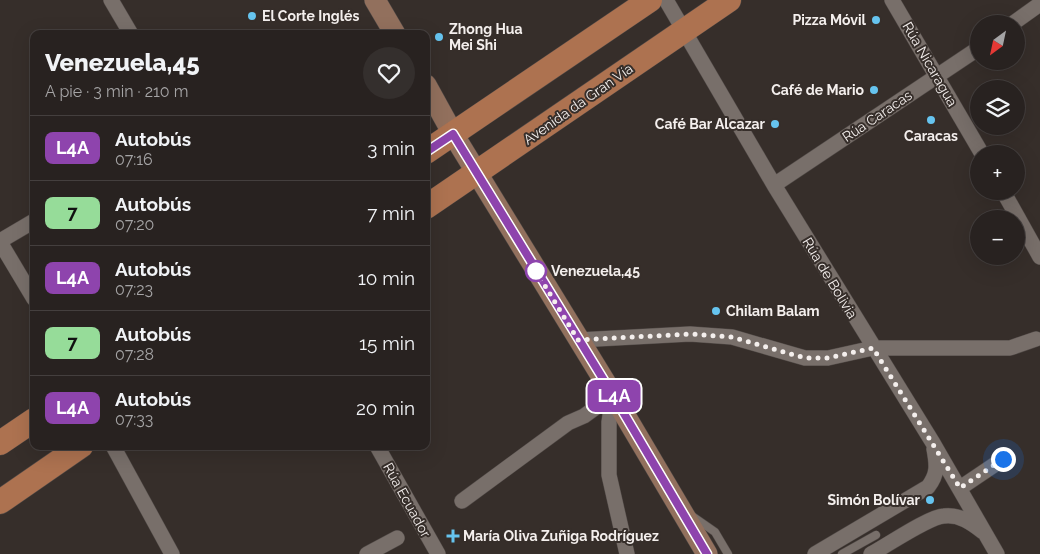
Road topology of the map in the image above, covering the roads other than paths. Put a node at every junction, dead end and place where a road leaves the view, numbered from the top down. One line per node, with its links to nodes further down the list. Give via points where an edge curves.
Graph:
1 (111, 0): 9 (street)
2 (375, 0): 10 (main road)
3 (650, 0): 15 (main road)
4 (666, 0): 11 (street, Rúa de Bolivia)
5 (730, 0): 11 (main road, Avenida da Gran Vía)
6 (892, 0): 13 (street, Rúa Nicaragua)
7 (1040, 4): 8 (street)
8 (1025, 15)
9 (129, 30)
10 (393, 30)
11 (684, 31): 18 (main road, Avenida da Gran Vía, via 528,140); 19 (street, Rúa de Bolivia)
12 (970, 54): 13 (street, Rúa Caracas)
13 (938, 76): 16 (street, Rúa Nicaragua); 19 (street, Rúa Caracas)
14 (430, 92): 15 (main road)
15 (453, 134): 17 (main road); 18 (main road)
16 (977, 145)
17 (430, 149)
18 (476, 172): 21 (main road, Avenida da Gran Vía); 27 (main road)
19 (774, 185): 28 (street, Rúa de Bolivia)
20 (1008, 200): 24 (street)
21 (430, 204)
22 (30, 223): 23 (street)
23 (0, 241): 25 (street)
24 (1040, 257)
25 (30, 292)
26 (1039, 338): 28 (street, via 1010,348)
27 (578, 340): 28 (street, via 690,334 732,337 805,358 828,358); 29 (main road)
28 (873, 348): 32 (street, Rúa de Bolivia)
29 (613, 395): 38 (street, via 584,416 568,423); 40 (main road); 47 (street, via 609,422 609,475)
30 (30, 423): 31 (main road)
31 (0, 443)
32 (933, 443): 37 (street, Rúa de Bolivia); 50 (street, via 938,465 935,478 928,487)
33 (75, 450): 39 (main road)
34 (115, 450): 44 (street)
35 (379, 450): 46 (street, Rúa Ecuador)
36 (1003, 459): 37 (street)
37 (960, 488): 41 (street, Rúa de Bolivia)
38 (462, 501)
39 (0, 502)
40 (680, 510): 48 (main road); 49 (lane, via 715,532)
41 (985, 533): 52 (street, via 960,517 944,516); 53 (street, Rúa de Bolivia)
42 (876, 535): 51 (lane)
43 (397, 538): 45 (street)
44 (172, 554)
45 (367, 554)
46 (438, 554)
47 (627, 554)
48 (707, 554)
49 (728, 554)
50 (815, 554)
51 (842, 554)
52 (871, 554)
53 (997, 554)

